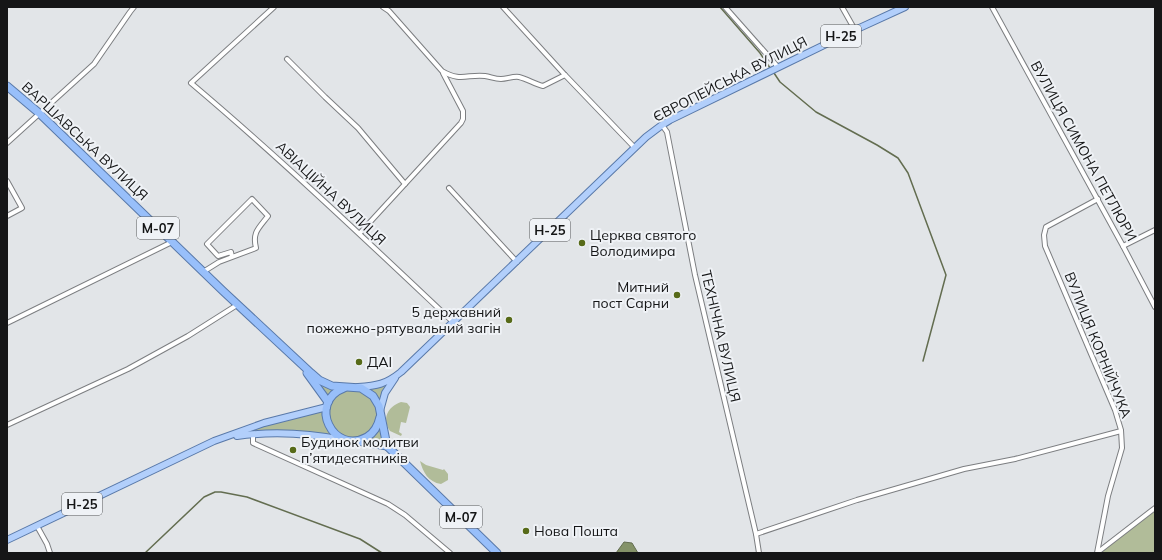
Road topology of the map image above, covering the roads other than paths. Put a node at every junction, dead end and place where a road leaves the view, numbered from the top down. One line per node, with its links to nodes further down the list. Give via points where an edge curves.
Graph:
1 (134, 7): 15 (street, via 94,64)
2 (274, 7): 25 (street, АВІАЦІЙНА ВУЛИЦЯ, via 191,83)
3 (383, 7): 12 (street)
4 (503, 7): 13 (street)
5 (725, 7): 11 (street)
6 (842, 7): 9 (street)
7 (905, 7): 9 (main road, ЄВРОПЕЙСЬКА ВУЛИЦЯ / Н-25)
8 (992, 7): 22 (street, ВУЛИЦЯ СИМОНА ПЕТЛЮРИ)
9 (855, 30): 11 (main road, ЄВРОПЕЙСЬКА ВУЛИЦЯ / Н-25)
10 (287, 59): 20 (street, via 358,128)
11 (774, 69): 16 (main road, ЄВРОПЕЙСЬКА ВУЛИЦЯ / Н-25)
12 (442, 71): 13 (street, via 461,78 515,77 543,86); 20 (street, via 463,111 463,119)
13 (565, 75): 18 (street)
14 (7, 86): 15 (highway, ВАРШАВСЬКА ВУЛИЦЯ / М-07)
15 (39, 113): 17 (street); 26 (highway, ВАРШАВСЬКА ВУЛИЦЯ / М-07)
16 (662, 125): 18 (main road, ЄВРОПЕЙСЬКА ВУЛИЦЯ / Н-25); 50 (street, ТЕХНІЧНА ВУЛИЦЯ, via 666,132 695,275)
17 (7, 143)
18 (635, 148): 29 (main road, ЄВРОПЕЙСЬКА ВУЛИЦЯ / Н-25)
19 (7, 181): 23 (street, via 22,208)
20 (405, 184): 25 (street)
21 (449, 188): 29 (street)
22 (1098, 199): 27 (street, ВУЛИЦЯ СИМОНА ПЕТЛЮРИ); 42 (street, ВУЛИЦЯ КОРНІЙЧУКА, via 1046,227 1045,246 1115,410)
23 (7, 216)
24 (1155, 230): 27 (street)
25 (360, 233): 33 (street, АВІАЦІЙНА ВУЛИЦЯ)
26 (172, 242): 30 (highway, ВАРШАВСЬКА ВУЛИЦЯ / М-07); 34 (street)
27 (1123, 246): 32 (street, ВУЛИЦЯ СИМОНА ПЕТЛЮРИ)
28 (232, 257): 28 (street, via 256,248 256,232 268,216 252,199 207,244 218,256 231,252); 30 (street)
29 (517, 262): 33 (main road, ЄВРОПЕЙСЬКА ВУЛИЦЯ / Н-25)
30 (203, 272): 31 (highway, ВАРШАВСЬКА ВУЛИЦЯ / М-07)
31 (237, 305): 35 (highway, ВАРШАВСЬКА ВУЛИЦЯ / М-07); 41 (street, via 128,369)
32 (1155, 307)
33 (453, 322): 36 (main road, ЄВРОПЕЙСЬКА ВУЛИЦЯ / Н-25)
34 (7, 323)
35 (301, 365): 37 (highway, М-07, via 319,380 332,386); 39 (highway, М-07)
36 (401, 372): 38 (main road, ЄВРОПЕЙСЬКА ВУЛИЦЯ / Н-25, via 384,383); 40 (main road, ЄВРОПЕЙСЬКА ВУЛИЦЯ / Н-25, via 385,393)
37 (346, 387): 38 (highway, М-07); 39 (highway, Н-25, via 337,392)
38 (356, 387): 40 (highway, М-07, via 373,396)
39 (327, 405): 44 (highway, via 328,425 336,435); 46 (main road, Н-25)
40 (380, 413): 45 (highway, Н-25, via 378,425 371,434); 47 (highway, М-07)
41 (7, 425)
42 (1121, 431): 50 (street, via 1015,459 964,469 857,500); 56 (street, ВУЛИЦЯ КОРНІЙЧУКА, via 1122,448 1108,496)
43 (253, 434): 44 (main road, Н-25, via 293,433); 46 (main road, Н-25); 53 (street, via 254,443 388,504)
44 (347, 440): 45 (highway)
45 (358, 440): 47 (highway)
46 (214, 441): 49 (main road, Н-25)
47 (387, 446): 54 (highway, М-07)
48 (1155, 508): 56 (street)
49 (37, 526): 51 (main road, Н-25); 52 (street)
50 (756, 534): 55 (street, ТЕХНІЧНА ВУЛИЦЯ)
51 (7, 540)
52 (48, 551)
53 (450, 553)
54 (498, 553)
55 (759, 553)
56 (1097, 553)

